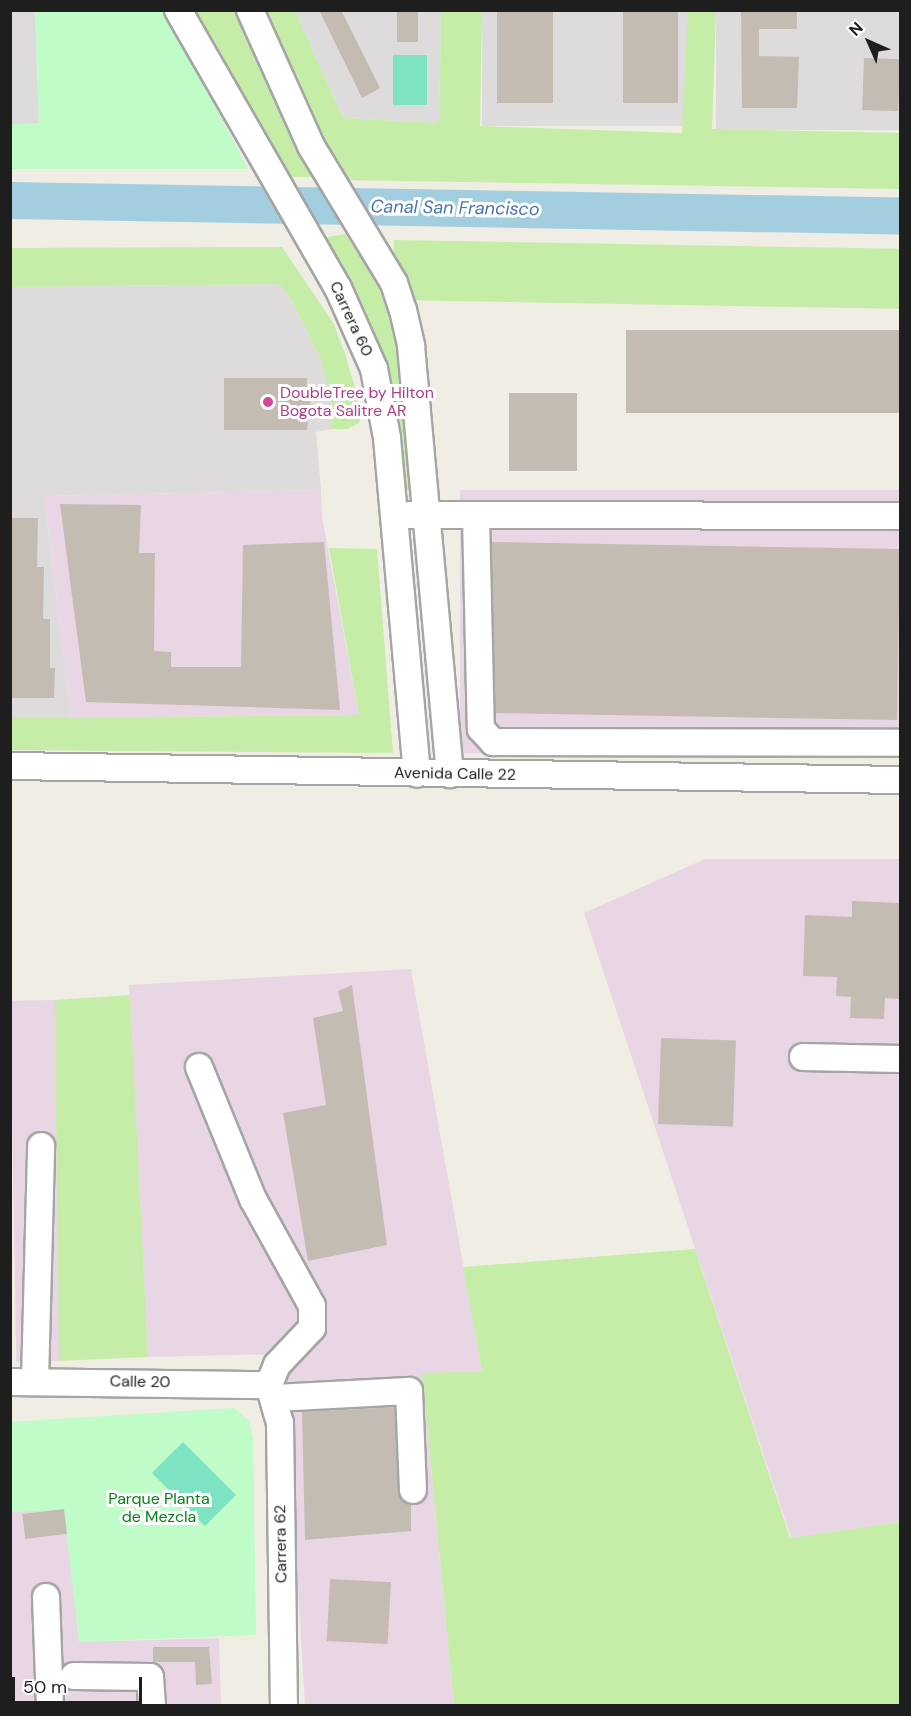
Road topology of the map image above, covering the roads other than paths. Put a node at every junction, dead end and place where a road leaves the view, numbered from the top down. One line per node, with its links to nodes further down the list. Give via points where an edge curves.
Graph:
1 (178, 10): 3 (street, Carrera 60, via 359,329 374,369 387,438)
2 (250, 10): 4 (street, via 311,146 394,283 411,346)
3 (394, 515): 4 (street); 9 (street, Carrera 60)
4 (427, 515): 5 (street); 10 (street)
5 (476, 516): 6 (street); 7 (street, via 481,729 493,741)
6 (900, 516)
7 (900, 743)
8 (10, 765): 9 (street, Avenida Calle 22)
9 (417, 774): 10 (street, Avenida Calle 22)
10 (450, 774): 11 (street, Avenida Calle 22)
11 (900, 780)
12 (803, 1057): 13 (street)
13 (900, 1059)
14 (199, 1066): 17 (street, via 253,1199 312,1306 312,1328 277,1365)
15 (41, 1146): 16 (street)
16 (23, 1381): 17 (street, Calle 20)
17 (272, 1391): 18 (street, Calle 20, via 410,1391); 23 (street, Carrera 62, via 280,1423)
18 (413, 1490)
19 (46, 1597): 21 (street)
20 (74, 1676): 22 (street, via 150,1677)
21 (50, 1706)
22 (152, 1706)
23 (284, 1706)

